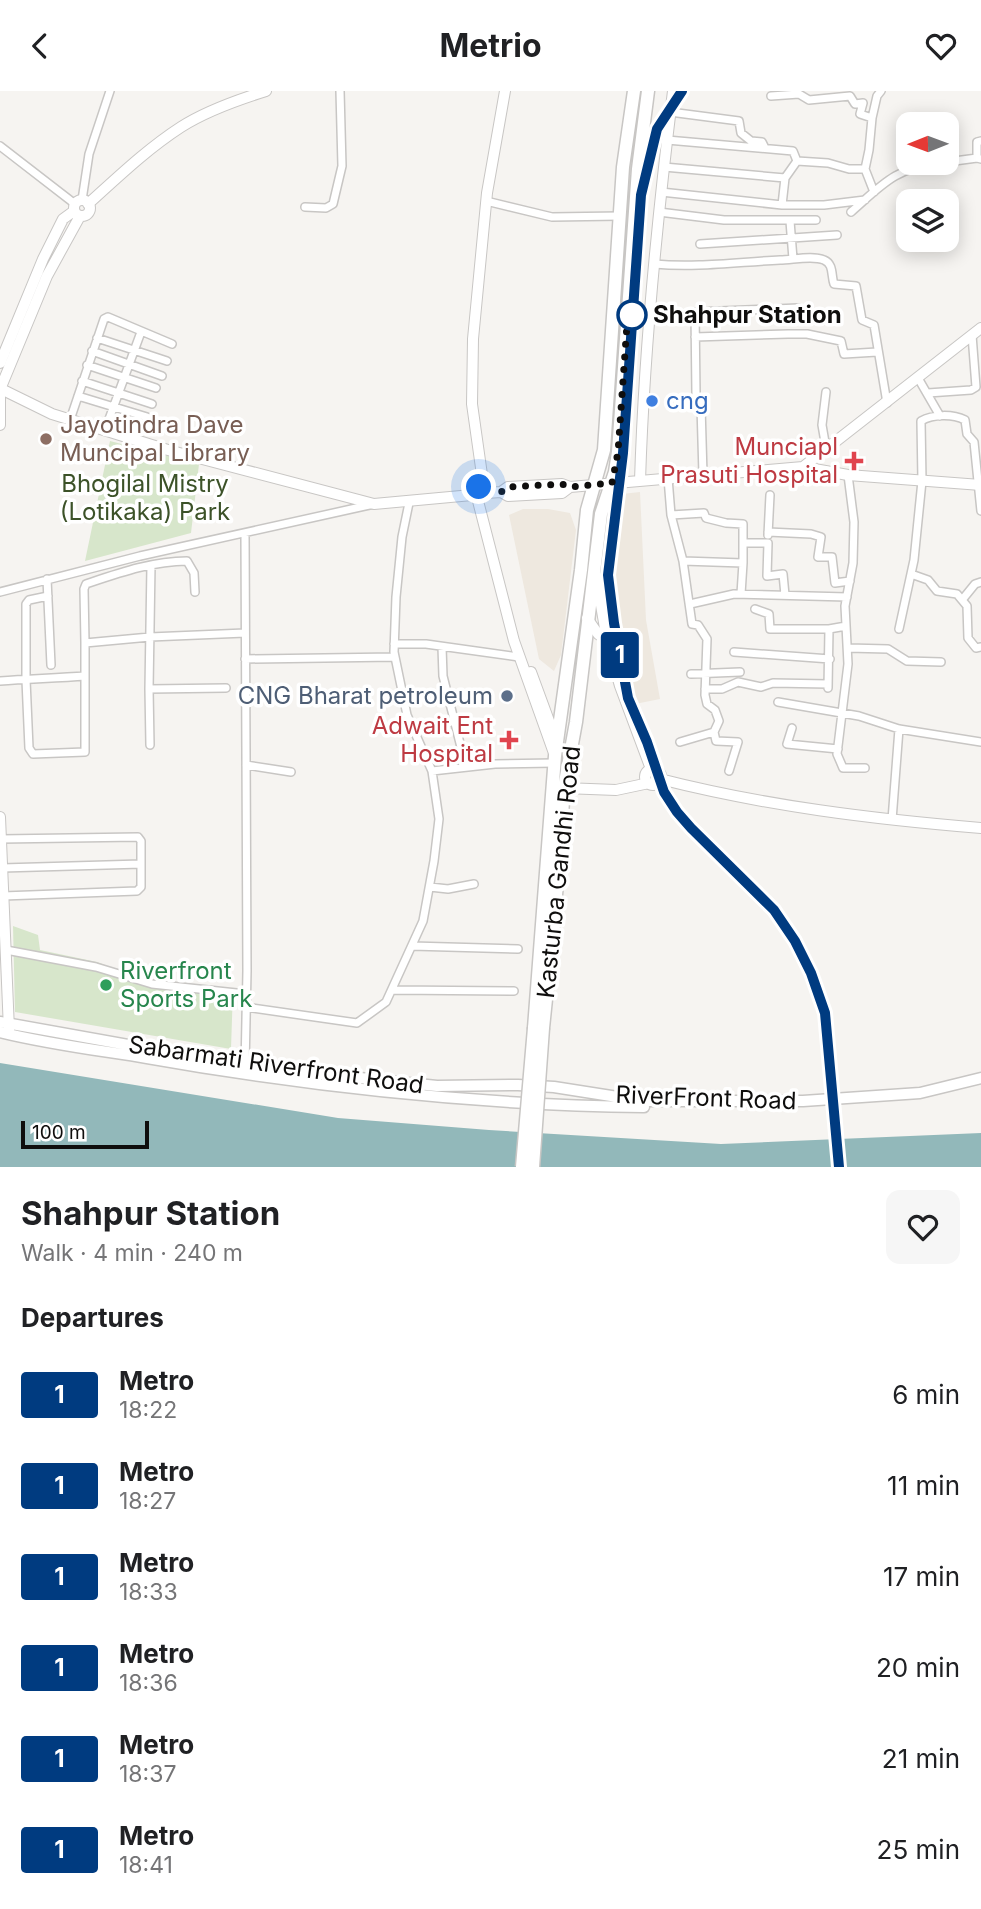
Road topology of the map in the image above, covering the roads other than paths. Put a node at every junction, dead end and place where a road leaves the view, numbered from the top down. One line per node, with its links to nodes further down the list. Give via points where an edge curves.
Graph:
1 (110, 91): 29 (street, via 89,154)
2 (266, 91): 29 (street, via 181,126)
3 (340, 91): 30 (street, via 342,166 333,204)
4 (498, 91): 83 (street, via 482,185 468,329 466,405)
5 (505, 91): 27 (street)
6 (634, 91): 33 (main road, Kasturba Gandhi Road)
7 (648, 91): 80 (main road, Kasturba Gandhi Road)
8 (673, 91): 11 (street)
9 (881, 91): 12 (street)
10 (771, 96): 12 (street, via 799,94 808,100 850,96 855,104 863,103 860,114)
11 (670, 112): 13 (street); 16 (street, via 739,121 741,133)
12 (872, 118): 21 (street)
13 (667, 139): 16 (street); 20 (street)
14 (981, 141): 17 (street, via 977,142)
15 (0, 146): 29 (street)
16 (765, 148): 19 (street, via 793,151)
17 (979, 158): 18 (street)
18 (959, 160)
19 (797, 161): 21 (street); 23 (street)
20 (664, 166): 23 (street); 24 (street)
21 (865, 169): 25 (street)
22 (896, 175): 25 (street)
23 (785, 178): 28 (street)
24 (661, 192): 28 (street); 31 (street)
25 (874, 192): 26 (street)
26 (865, 200): 28 (street); 32 (street)
27 (486, 201): 33 (street, via 552,217); 83 (street, via 473,339 472,404)
28 (782, 205)
29 (80, 207): 52 (street, via 63,219); 59 (street)
30 (305, 207)
31 (659, 212): 35 (street, via 724,220); 40 (street)
32 (851, 212)
33 (620, 216): 81 (main road, Kasturba Gandhi Road, via 604,450)
34 (816, 220): 35 (street)
35 (790, 221): 37 (street)
36 (837, 235): 37 (street)
37 (791, 237): 38 (street); 39 (street)
38 (700, 244)
39 (793, 260): 40 (street, via 695,267); 49 (street, via 822,259 830,266 834,284 856,286 861,318 874,325)
40 (654, 264): 78 (street)
41 (798, 308): 44 (street, via 696,311)
42 (977, 331): 50 (street); 57 (street)
43 (141, 332): 45 (street, via 108,317); 46 (street); 47 (street)
44 (695, 337): 49 (street, via 807,334 841,341 844,354); 75 (street)
45 (97, 338): 47 (street); 48 (street)
46 (172, 344)
47 (134, 350): 51 (street); 53 (street)
48 (92, 351): 53 (street); 54 (street)
49 (877, 352): 65 (street)
50 (978, 358): 63 (street, via 974,389)
51 (167, 361)
52 (0, 363)
53 (129, 364): 55 (street); 56 (street)
54 (88, 365): 56 (street); 58 (street)
55 (162, 376)
56 (124, 377): 60 (street); 62 (street)
57 (918, 378): 63 (street); 65 (street)
58 (82, 381): 62 (street); 64 (street)
59 (0, 388): 70 (street); 71 (street)
60 (156, 389)
61 (825, 392): 73 (street, via 822,425)
62 (119, 393): 66 (street); 67 (street)
63 (928, 393): 68 (street)
64 (78, 395): 67 (street); 70 (street)
65 (887, 403): 73 (street)
66 (152, 404)
67 (113, 407): 69 (street); 72 (street)
68 (940, 416): 79 (street, via 921,421); 82 (street, via 965,420 974,442)
69 (147, 417)
70 (70, 419): 72 (street)
71 (0, 425)
72 (105, 430): 86 (street)
73 (826, 448): 74 (street)
74 (803, 467): 75 (street); 76 (street)
75 (703, 475): 77 (street)
76 (848, 475): 79 (street); 99 (street, via 854,522)
77 (668, 478): 78 (street); 88 (street)
78 (640, 481): 80 (street)
79 (922, 481): 82 (street); 97 (street)
80 (612, 483): 81 (street); 96 (main road, Kasturba Gandhi Road, via 601,514)
81 (596, 485): 83 (street, via 570,487 562,493); 110 (main road, Kasturba Gandhi Road, via 587,510)
82 (979, 485): 87 (street)
83 (480, 494): 85 (street); 125 (street); 144 (street, via 519,640)
84 (770, 495): 89 (street)
85 (409, 503): 86 (street); 119 (street)
86 (374, 505): 90 (street)
87 (981, 510)
88 (671, 515): 91 (street, via 704,513 706,518 743,524); 93 (street)
89 (768, 532): 92 (street); 99 (street, via 821,537 818,557 832,557 835,583)
90 (245, 534): 98 (street); 115 (street)
91 (743, 543): 92 (street); 94 (street)
92 (768, 543): 104 (street, via 767,576 783,574)
93 (683, 561): 94 (street); 108 (street)
94 (743, 562): 103 (street)
95 (151, 565): 101 (street, via 187,561 194,573); 116 (street); 118 (street, via 86,585)
96 (596, 572): 111 (main road, Kasturba Gandhi Road); 117 (street)
97 (911, 574): 107 (street); 114 (street)
98 (47, 579): 102 (street); 105 (street)
99 (850, 580): 106 (street)
100 (981, 582): 107 (street)
101 (195, 592)
102 (0, 593)
103 (741, 594): 104 (street); 108 (street)
104 (785, 595): 106 (street)
105 (48, 596): 129 (street); 134 (street, via 26,604)
106 (846, 597): 112 (street)
107 (962, 600): 121 (street, via 967,606 968,638 976,648)
108 (690, 604): 131 (street, via 691,624 698,625 707,639)
109 (755, 609): 113 (street, via 769,614 770,629)
110 (575, 616): 111 (street); 144 (main road, Kasturba Gandhi Road)
111 (589, 619): 117 (street); 159 (main road, Kasturba Gandhi Road)
112 (846, 626): 113 (street); 122 (street)
113 (829, 629): 127 (street)
114 (899, 629)
115 (245, 633): 116 (street); 126 (street)
116 (150, 637): 118 (street); 137 (street)
117 (607, 641): 153 (street)
118 (85, 643): 133 (street)
119 (394, 644): 120 (street); 124 (street)
120 (442, 647): 125 (street); 151 (street, via 443,675)
121 (981, 647)
122 (848, 648): 128 (street, via 888,649 907,661); 140 (street)
123 (734, 652): 127 (street)
124 (395, 657): 126 (street); 154 (street, via 407,715)
125 (519, 657): 149 (street)
126 (245, 659): 150 (street)
127 (830, 659): 138 (street, via 828,686 773,683 761,687 738,682 722,689)
128 (941, 662)
129 (51, 666)
130 (740, 672): 131 (street)
131 (706, 673): 132 (street); 138 (street)
132 (691, 674)
133 (85, 676): 134 (street); 134 (street, via 86,748 80,753 30,752)
134 (26, 680): 135 (street)
135 (0, 681)
136 (226, 688): 137 (street)
137 (149, 689): 147 (street)
138 (705, 689): 143 (street, via 707,704 719,720)
139 (778, 702): 140 (street)
140 (843, 713): 142 (street); 148 (street)
141 (792, 728): 148 (street, via 787,744)
142 (899, 729): 146 (street); 161 (street)
143 (715, 732): 145 (street); 155 (street, via 716,741 738,742)
144 (557, 741): 149 (main road, Kasturba Gandhi Road)
145 (680, 742)
146 (981, 742)
147 (150, 745)
148 (838, 749): 152 (street, via 843,768)
149 (555, 759): 151 (street); 178 (main road, Kasturba Gandhi Road)
150 (246, 765): 156 (street); 174 (street)
151 (466, 767): 154 (street)
152 (865, 768)
153 (651, 769): 157 (street, via 658,770); 158 (street, via 646,774)
154 (432, 771): 167 (street, via 439,819)
155 (729, 771)
156 (291, 772)
157 (660, 779): 158 (street); 161 (street, via 758,801)
158 (649, 783): 159 (street, via 616,790)
159 (564, 788): 178 (main road, Kasturba Gandhi Road, via 552,948)
160 (0, 817): 163 (street)
161 (892, 820): 162 (street)
162 (981, 828)
163 (1, 839): 164 (street, via 138,837); 165 (street)
164 (141, 864): 165 (street); 168 (street, via 137,891)
165 (2, 867): 168 (street)
166 (474, 884): 167 (street)
167 (430, 887): 169 (street)
168 (3, 896): 171 (street)
169 (412, 946): 170 (street); 172 (street)
170 (518, 949)
171 (5, 950): 174 (street, via 152,983); 177 (street)
172 (392, 990): 173 (street); 175 (street, via 386,1002 357,1023)
173 (514, 991)
174 (246, 994): 175 (street)
175 (245, 1007): 179 (street)
176 (0, 1014): 177 (street)
177 (3, 1026): 179 (main road, Sabarmati Riverfront Road)
178 (538, 1028): 184 (main road, bridge); 185 (main road, bridge)
179 (244, 1070): 182 (main road, Sabarmati Riverfront Road, via 437,1087); 183 (main road, Sabarmati Riverfront Road, via 434,1097)
180 (981, 1078): 182 (main road, RiverFront Road, via 920,1094 803,1101 643,1101)
181 (981, 1083): 183 (main road, RiverFront Road, via 920,1098 802,1108)
182 (554, 1087)
183 (556, 1106)
184 (523, 1167)
185 (533, 1167)

